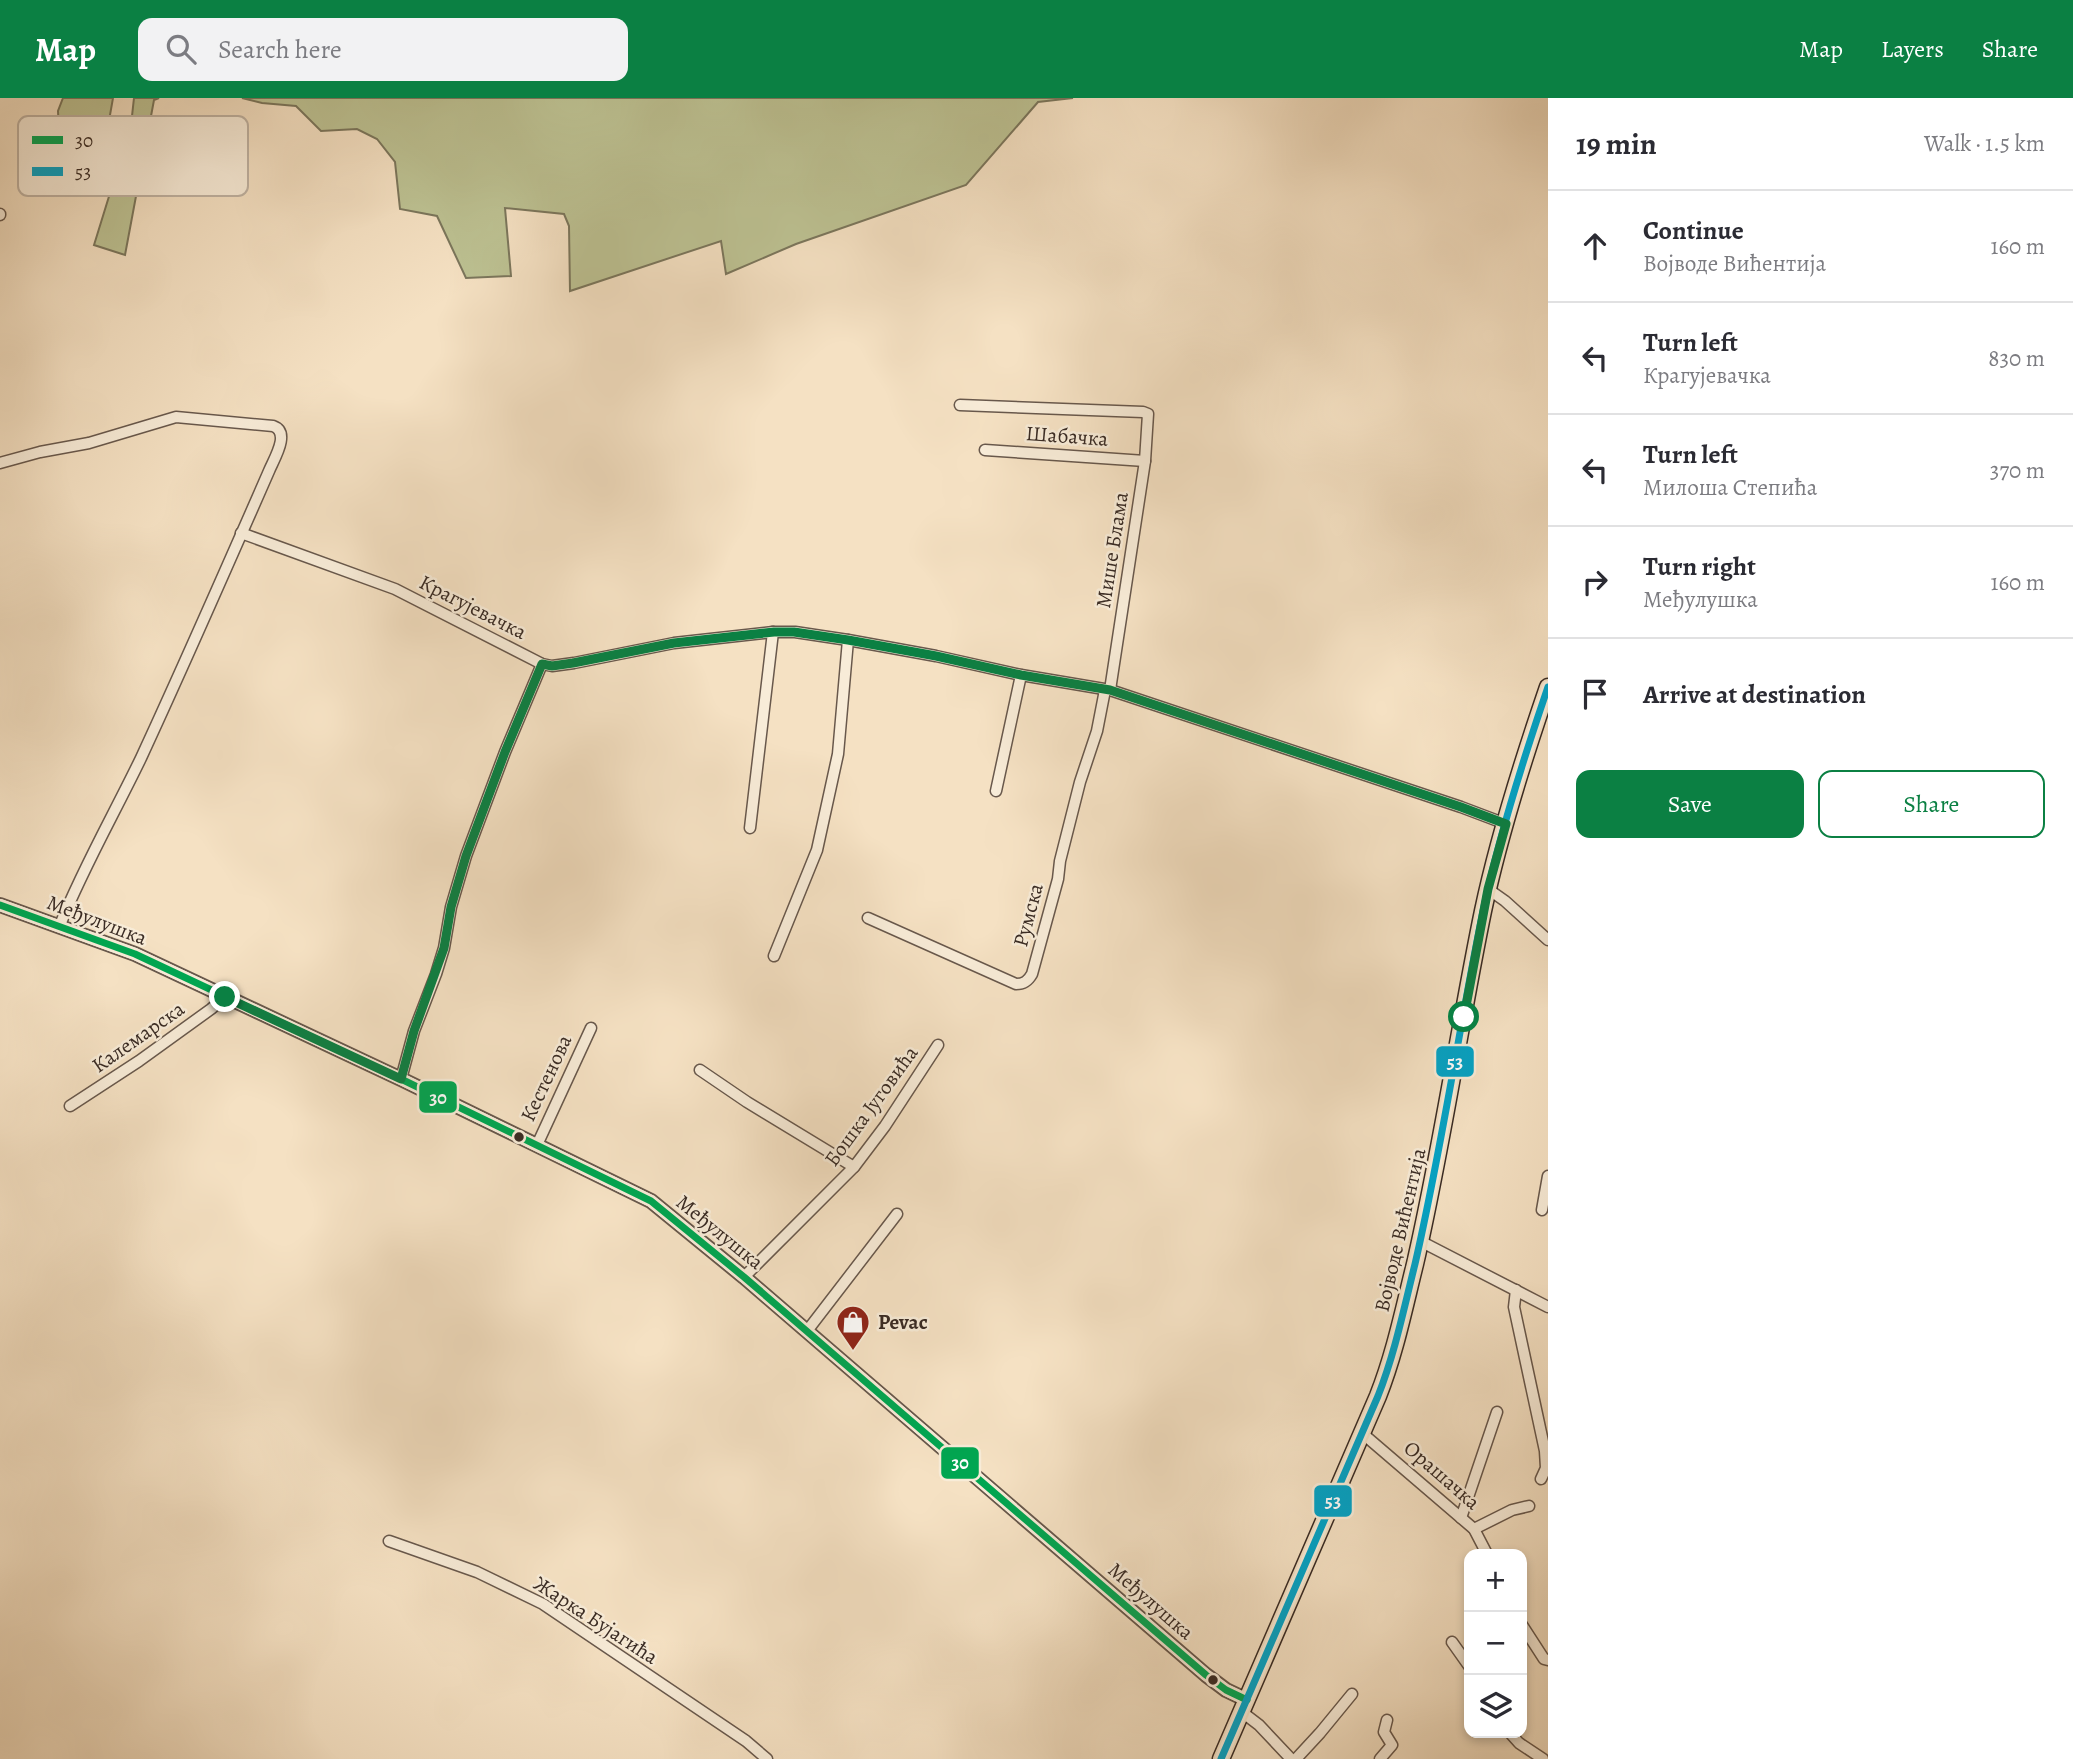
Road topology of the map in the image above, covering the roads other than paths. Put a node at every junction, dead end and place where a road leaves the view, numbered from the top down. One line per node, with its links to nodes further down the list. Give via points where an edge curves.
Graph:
1 (960, 405): 3 (street, Мише Блама, via 1143,412 1148,414)
2 (985, 450): 3 (street, Шабачка)
3 (1145, 461): 11 (street, Мише Блама)
4 (0, 463): 5 (street, via 89,443 176,416 276,427 282,432 281,439)
5 (241, 533): 8 (street, Крагујевачка, via 395,589); 18 (street)
6 (774, 632): 7 (street, Крагујевачка); 8 (street, Крагујевачка); 14 (street)
7 (848, 640): 9 (street, Крагујевачка); 20 (street, via 838,754 817,850)
8 (542, 664): 25 (street, via 466,856 444,948)
9 (1021, 675): 11 (street, Крагујевачка); 12 (street)
10 (1548, 687): 13 (main road, Војводе Вићентија)
11 (1107, 690): 13 (street, Крагујевачка); 17 (street, Румска, via 1028,981 1016,984)
12 (996, 791)
13 (1506, 824): 15 (main road, Војводе Вићентија)
14 (750, 828)
15 (1488, 889): 19 (street); 32 (main road, Војводе Вићентија)
16 (0, 905): 18 (street, Међулушка)
17 (868, 918)
18 (60, 925): 21 (street, Међулушка)
19 (1548, 940)
20 (774, 956)
21 (225, 997): 25 (street, Међулушка); 26 (street, Калемарска)
22 (591, 1028): 27 (street, Кестенова)
23 (938, 1045): 28 (street, Бошка Југовића)
24 (699, 1070): 28 (street)
25 (401, 1079): 27 (street, Међулушка)
26 (70, 1107)
27 (537, 1145): 33 (street, Међулушка, via 651,1201)
28 (854, 1167): 33 (street, Бошка Југовића)
29 (1548, 1176): 30 (street)
30 (1542, 1210)
31 (897, 1214): 36 (street)
32 (1420, 1241): 34 (street); 38 (main road, Војводе Вићентија, via 1389,1367)
33 (744, 1277): 36 (street, Међулушка)
34 (1516, 1290): 35 (street); 39 (street, via 1514,1307 1545,1451)
35 (1548, 1307)
36 (807, 1331): 50 (street, Међулушка)
37 (1497, 1412): 41 (street)
38 (1362, 1433): 41 (street, Орашачка); 50 (main road, Војводе Вићентија)
39 (1541, 1479)
40 (1529, 1506): 42 (street)
41 (1461, 1518): 42 (street, Орашачка)
42 (1474, 1529): 44 (street, Орашачка)
43 (389, 1541): 53 (street, Жарка Бујагића, via 477,1572 543,1604)
44 (1484, 1549)
45 (1527, 1632): 48 (street)
46 (1452, 1642): 47 (street)
47 (1464, 1659)
48 (1546, 1660)
49 (1352, 1694): 55 (street)
50 (1244, 1706): 54 (main road, Војводе Вићентија); 55 (street)
51 (1387, 1720): 56 (street, via 1384,1732 1392,1745)
52 (1515, 1738): 57 (street)
53 (767, 1759)
54 (1221, 1759)
55 (1293, 1759)
56 (1380, 1759)
57 (1543, 1759)

